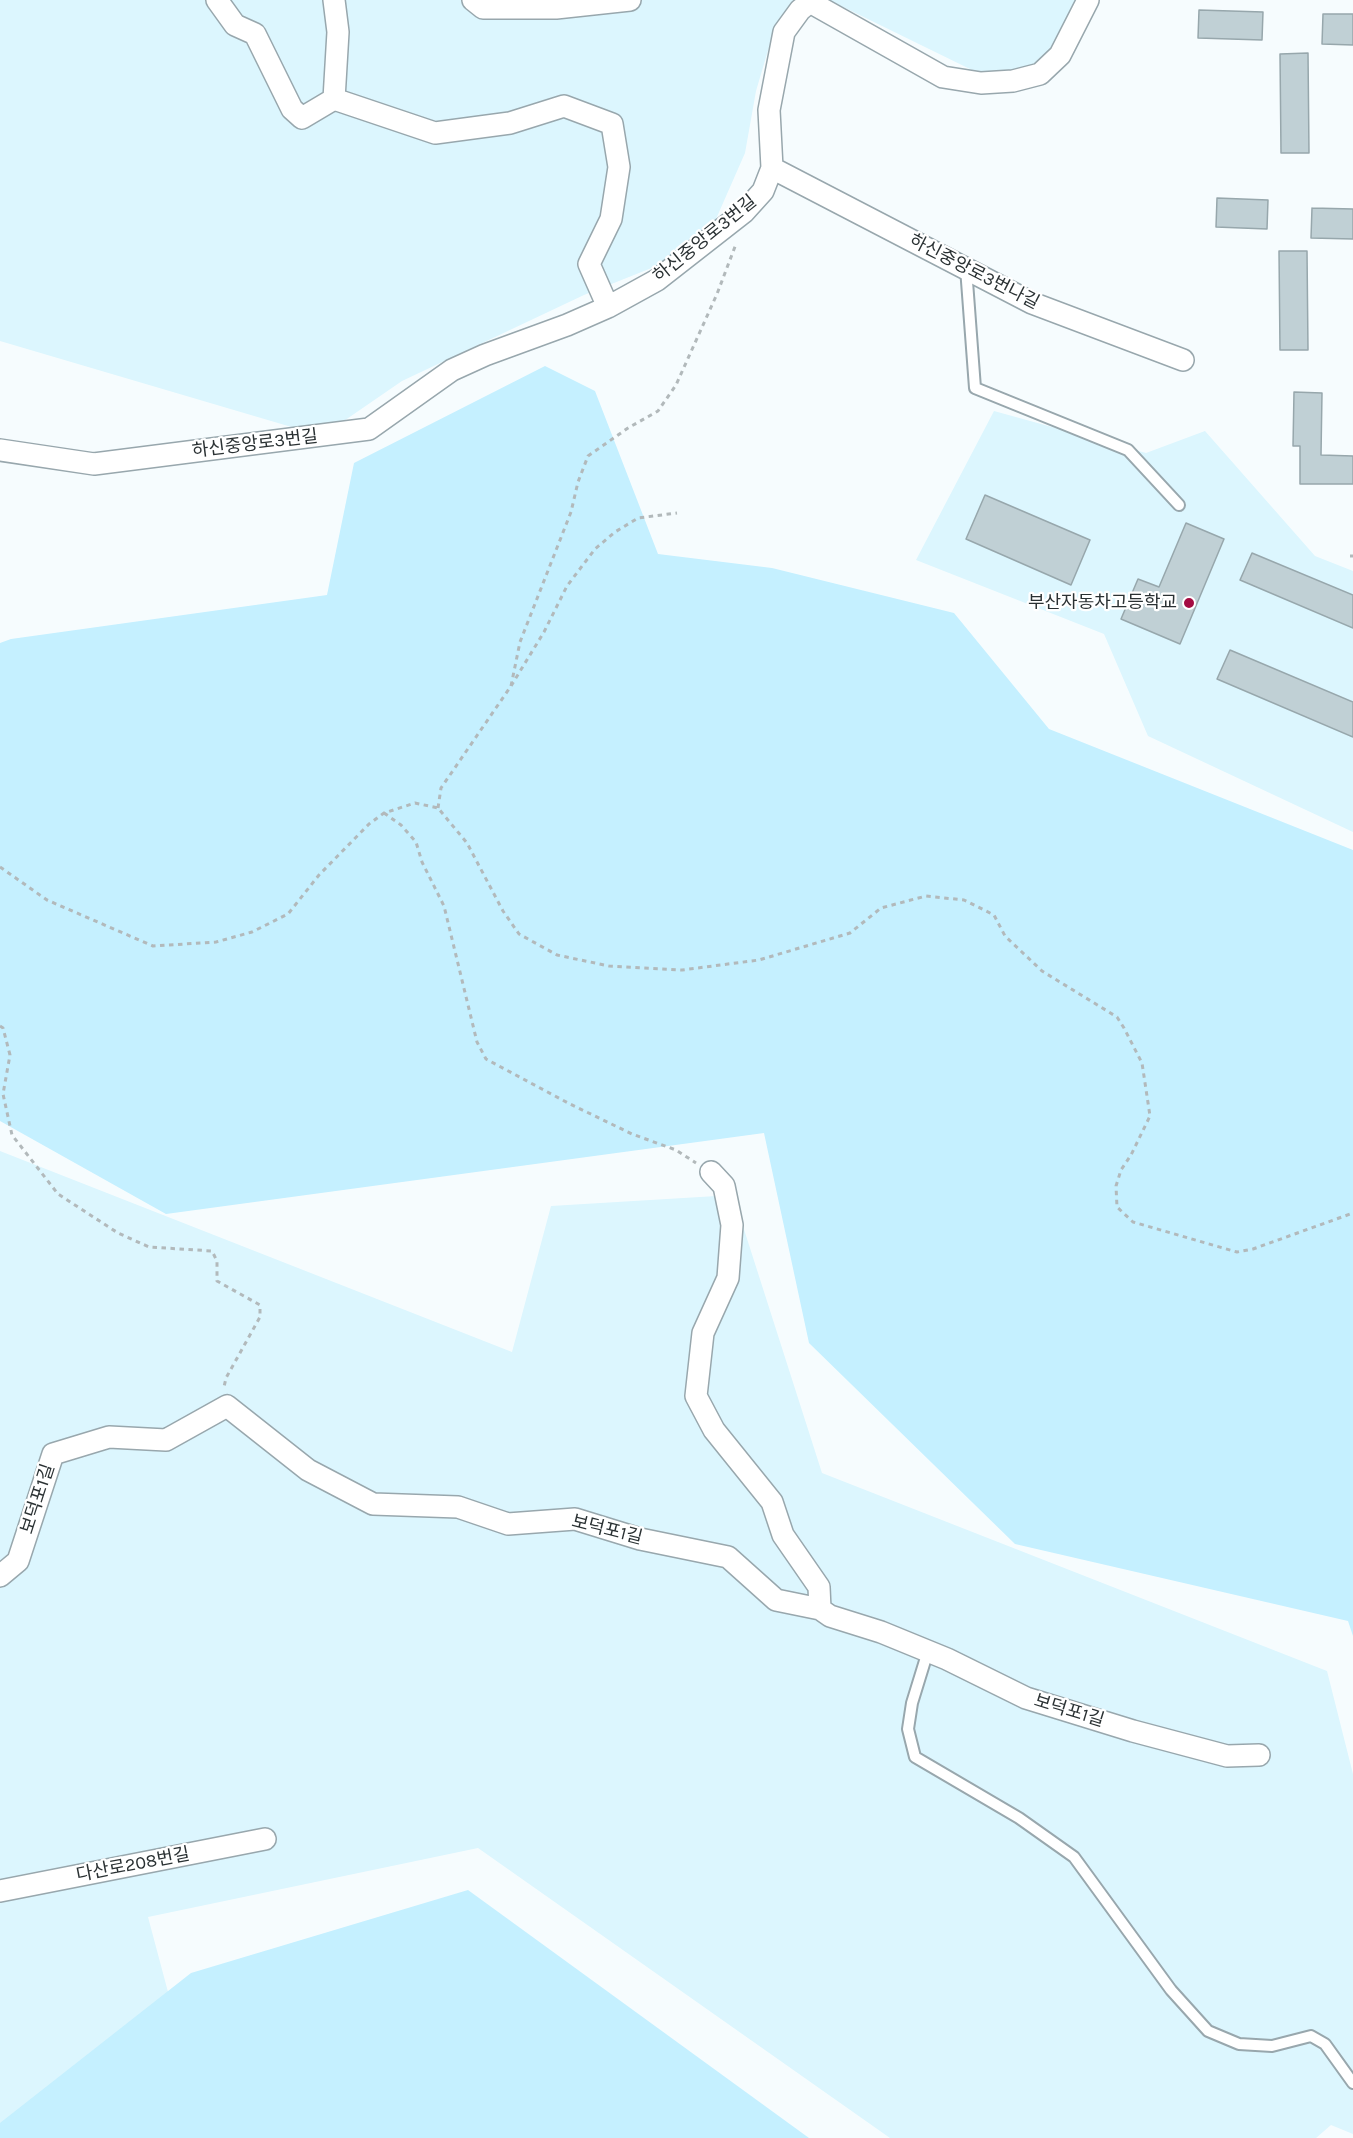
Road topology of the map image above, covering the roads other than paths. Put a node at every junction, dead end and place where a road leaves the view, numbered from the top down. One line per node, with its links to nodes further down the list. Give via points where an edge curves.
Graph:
1 (217, 0): 7 (street, via 235,25 255,34 292,109 302,118)
2 (334, 0): 7 (street, via 338,32)
3 (473, 0): 4 (street, via 483,8 556,8)
4 (630, 0)
5 (1088, 0): 6 (street, 하신중앙로3번길, via 1060,55 1040,74 981,83 943,77)
6 (807, 1): 8 (street, 하신중앙로3번길, via 784,32 770,110)
7 (334, 99): 10 (street, via 435,133 510,123 564,106 612,124 620,167 611,219 589,264)
8 (772, 168): 9 (street, 하신중앙로3번나길); 10 (street, 하신중앙로3번길, via 763,191 744,212 657,280)
9 (966, 268): 11 (street, 하신중앙로3번나길, via 1032,303); 13 (lane, via 975,388 1128,450)
10 (608, 307): 12 (street, 하신중앙로3번길, via 452,370 369,429 94,464)
11 (1183, 360)
12 (0, 450)
13 (1179, 505)
14 (711, 1172): 16 (street, via 724,1186 732,1225 728,1278 703,1333 696,1396 714,1430 772,1502 783,1535 819,1587)
15 (0, 1576): 16 (street, 보덕포1길, via 18,1561 53,1454 109,1437 166,1440 227,1406 308,1470 373,1504 458,1507 508,1524 575,1519 640,1539 728,1557 776,1600)
16 (820, 1609): 17 (street, 보덕포1길)
17 (928, 1651): 18 (street, 보덕포1길, via 1026,1698 1227,1756); 21 (lane, via 908,1729 915,1757 1019,1818 1074,1857 1171,1990 1208,2031 1239,2044 1272,2046 1311,2036 1325,2044)
18 (1259, 1755)
19 (265, 1839): 20 (street, 다산로208번길)
20 (0, 1891)
21 (1353, 2082)

